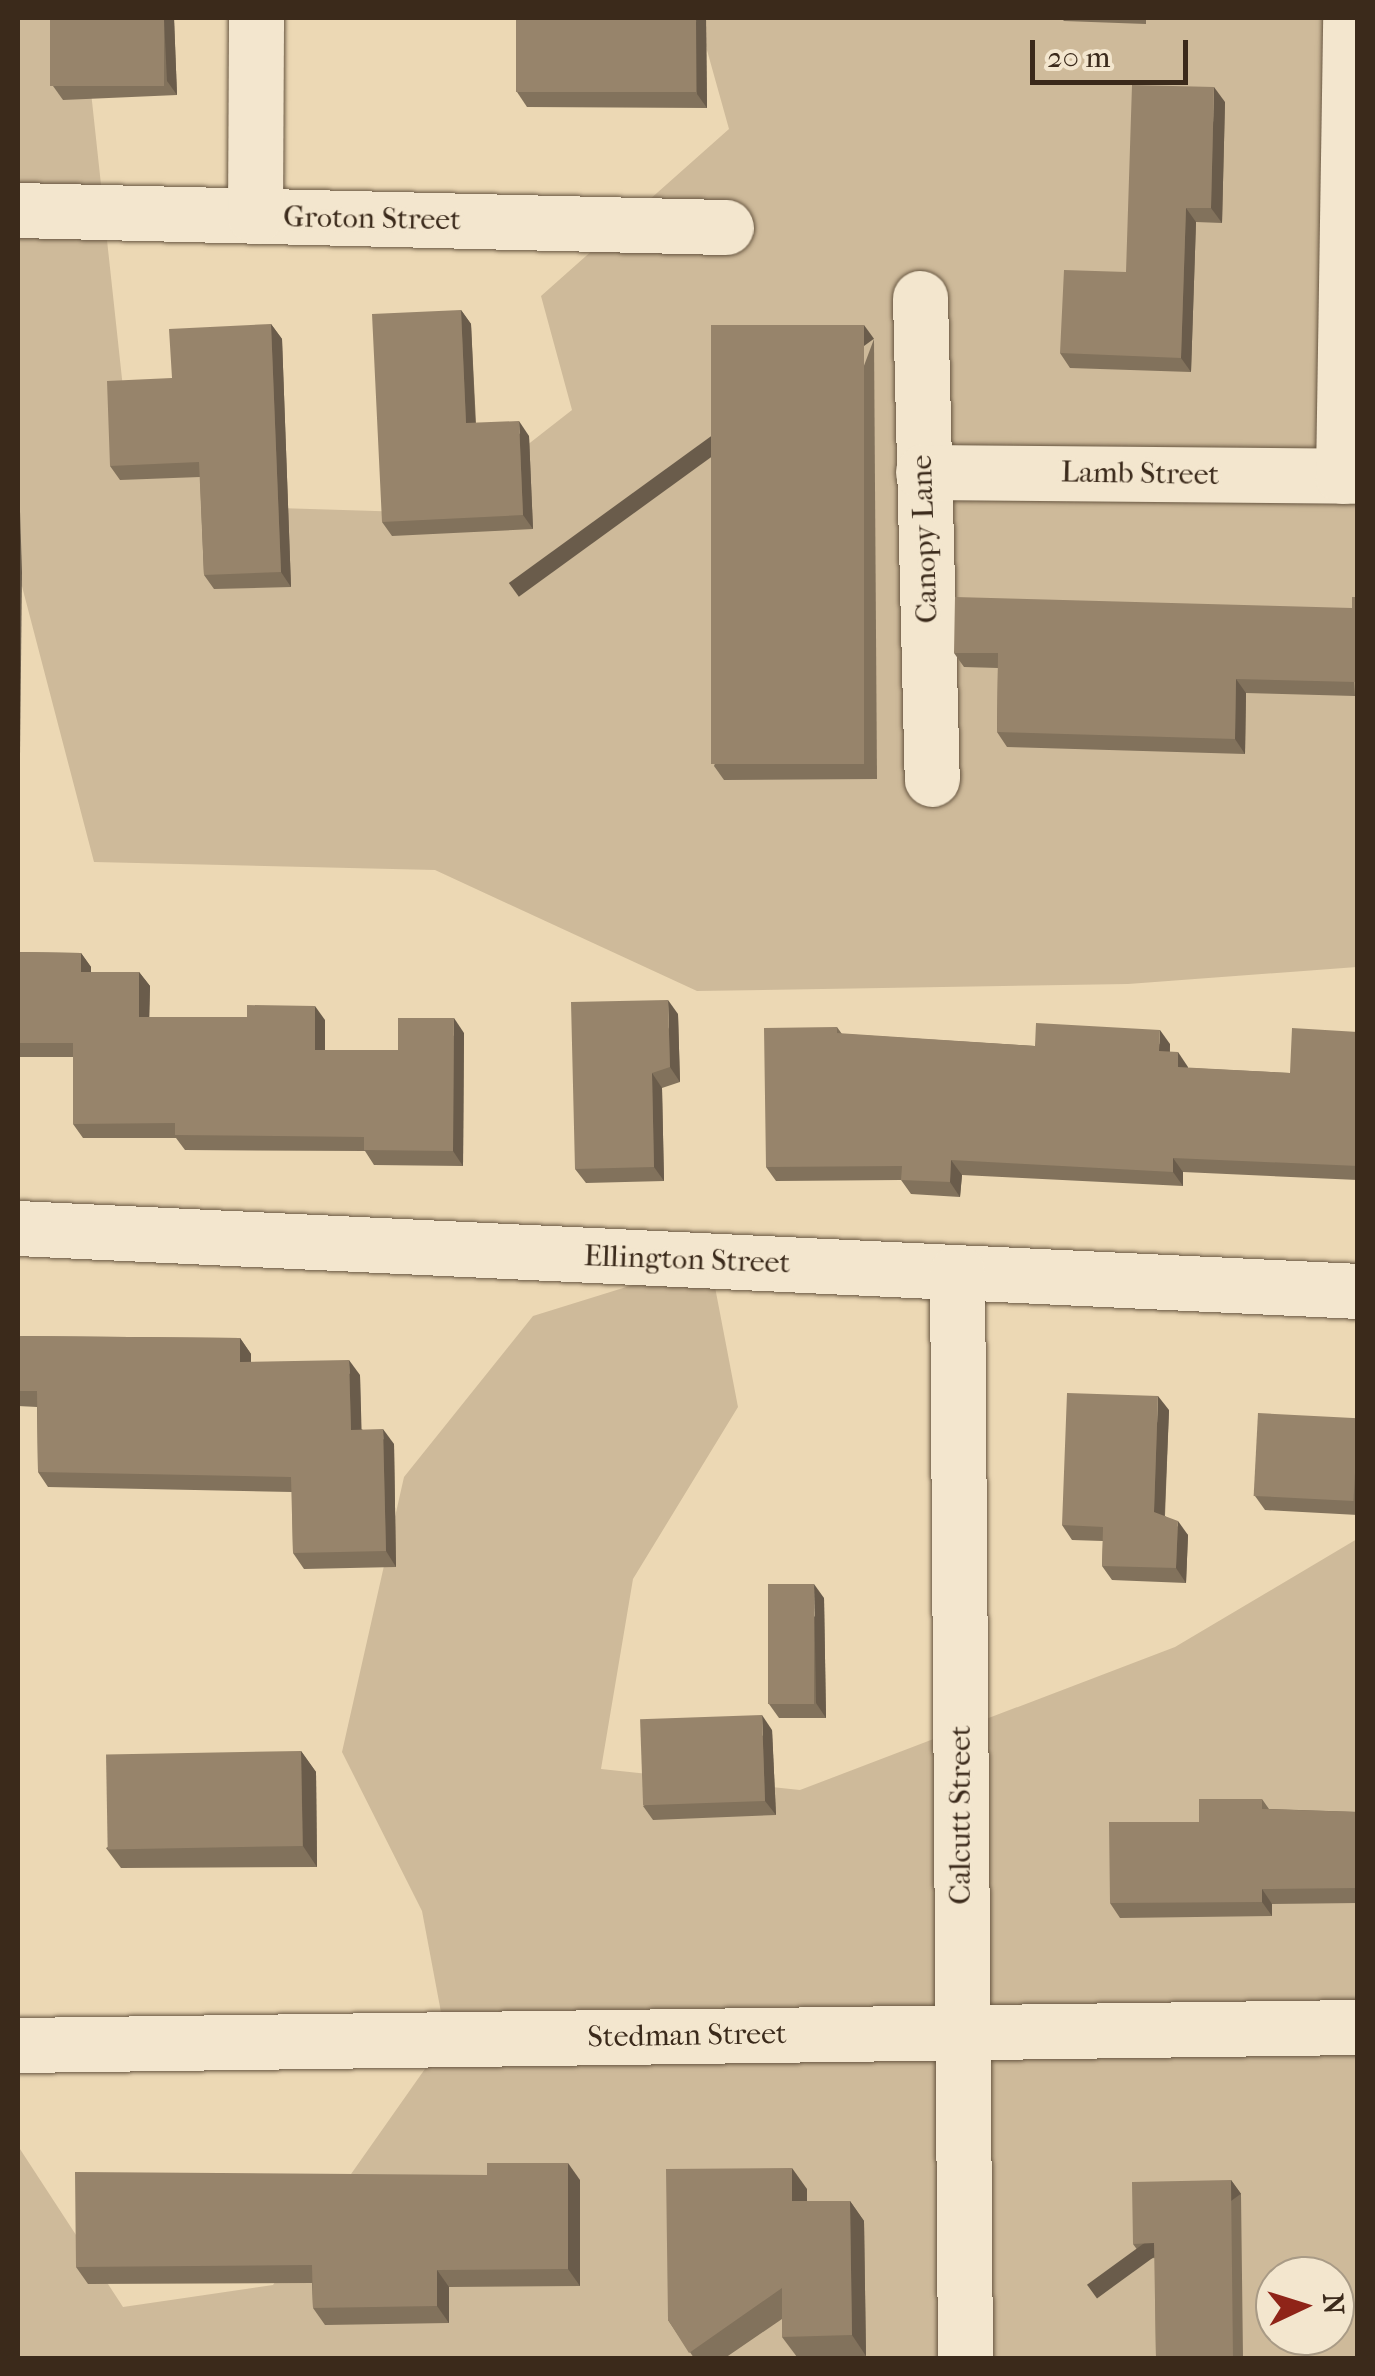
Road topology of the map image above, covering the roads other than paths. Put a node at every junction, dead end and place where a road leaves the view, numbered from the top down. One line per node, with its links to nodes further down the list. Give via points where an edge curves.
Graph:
1 (256, 18): 4 (street)
2 (1350, 20): 8 (street)
3 (18, 210): 4 (street, Groton Street)
4 (256, 216): 5 (street, Groton Street)
5 (726, 227)
6 (920, 298): 7 (street, Canopy Lane)
7 (923, 472): 8 (street, Lamb Street); 9 (street, Canopy Lane)
8 (1350, 476)
9 (932, 779)
10 (18, 1228): 11 (street, Ellington Street)
11 (957, 1272): 12 (street, Ellington Street); 14 (street, Calcutt Street)
12 (1358, 1291)
13 (1358, 2027): 14 (street, Stedman Street)
14 (963, 2032): 15 (street, Stedman Street); 16 (street, Calcutt Street)
15 (18, 2045)
16 (966, 2358)

